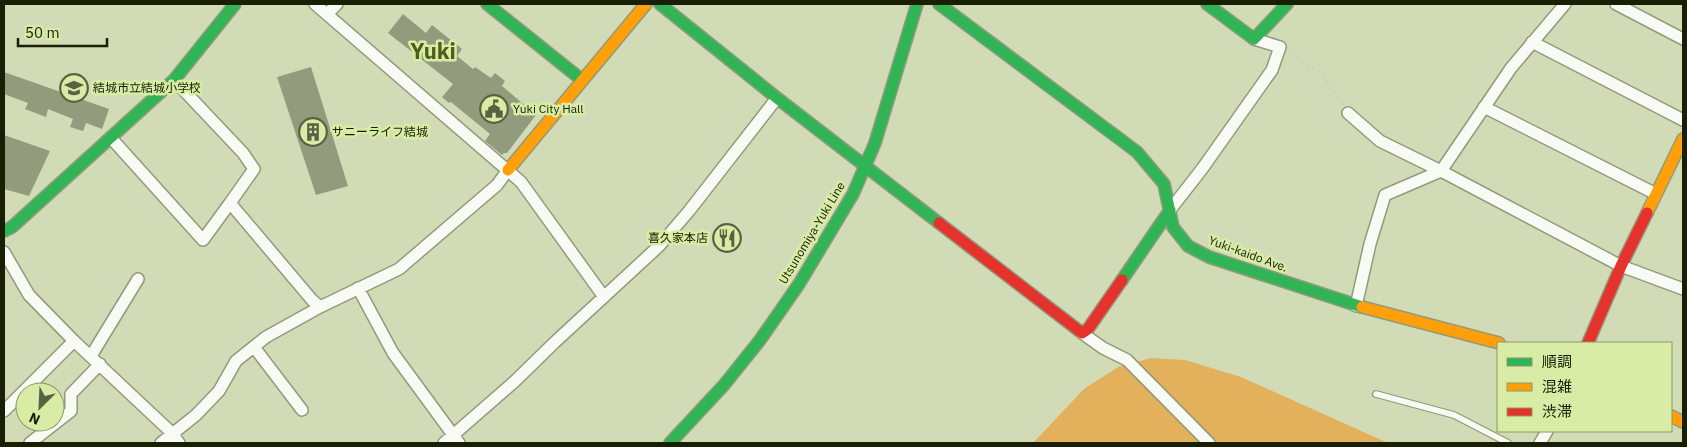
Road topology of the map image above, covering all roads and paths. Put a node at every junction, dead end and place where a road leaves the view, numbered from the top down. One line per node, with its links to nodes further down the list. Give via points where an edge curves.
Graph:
1 (235, 4): 18 (street)
2 (315, 4): 13 (street)
3 (337, 4): 13 (street)
4 (487, 4): 19 (street)
5 (646, 4): 19 (street)
6 (660, 4): 20 (street)
7 (917, 4): 26 (street, Utsunomiya-Yuki Line)
8 (939, 4): 31 (street, Yuki-kaido Ave., via 1137,152 1164,184)
9 (1207, 4): 14 (street)
10 (1287, 4): 14 (street)
11 (1565, 4): 16 (street)
12 (1616, 4): 15 (street)
13 (327, 14): 27 (street)
14 (1254, 39): 17 (street)
15 (1683, 39)
16 (1532, 42): 21 (street); 23 (street)
17 (1280, 47): 22 (path, via 1323,75); 31 (street, via 1272,70)
18 (174, 80): 24 (street); 30 (street, via 243,153 254,169)
19 (582, 80): 27 (street)
20 (777, 98): 26 (street); 38 (street, via 659,246)
21 (1484, 108): 28 (street); 29 (street)
22 (1348, 113): 28 (street, via 1380,141)
23 (1683, 120)
24 (111, 138): 30 (street, via 203,240); 32 (street)
25 (1683, 139): 29 (street)
26 (866, 166): 41 (street); 56 (street, Utsunomiya-Yuki Line, via 836,224 760,340 724,385)
27 (508, 170): 36 (street, via 497,185 399,269); 38 (street, via 521,182)
28 (1441, 171): 34 (street); 39 (street, via 1385,194)
29 (1656, 194): 34 (street)
30 (230, 203): 40 (street)
31 (1170, 210): 39 (street, Yuki-kaido Ave., via 1173,227 1188,246); 41 (street, via 1088,329)
32 (4, 231)
33 (4, 252): 42 (street, via 29,295)
34 (1621, 266): 37 (street); 44 (street)
35 (138, 279): 46 (street)
36 (358, 288): 40 (street); 53 (street, via 393,353 424,394)
37 (1683, 289)
38 (604, 297): 53 (street)
39 (1356, 306): 43 (street, Yuki-kaido Ave.)
40 (320, 307): 45 (street)
41 (1082, 333): 57 (street, via 1127,360)
42 (74, 341): 46 (street); 50 (street)
43 (1497, 342)
44 (1588, 342)
45 (254, 347): 49 (street); 52 (street, via 236,361 219,391)
46 (91, 356): 47 (street)
47 (100, 364): 52 (street); 54 (street, via 71,394 71,411)
48 (1376, 394): 58 (lane, via 1454,415)
49 (302, 410)
50 (4, 411)
51 (1546, 432): 59 (street)
52 (176, 439): 55 (street)
53 (452, 441)
54 (30, 443)
55 (161, 443)
56 (670, 443)
57 (1209, 443)
58 (1508, 443)
59 (1540, 443)

